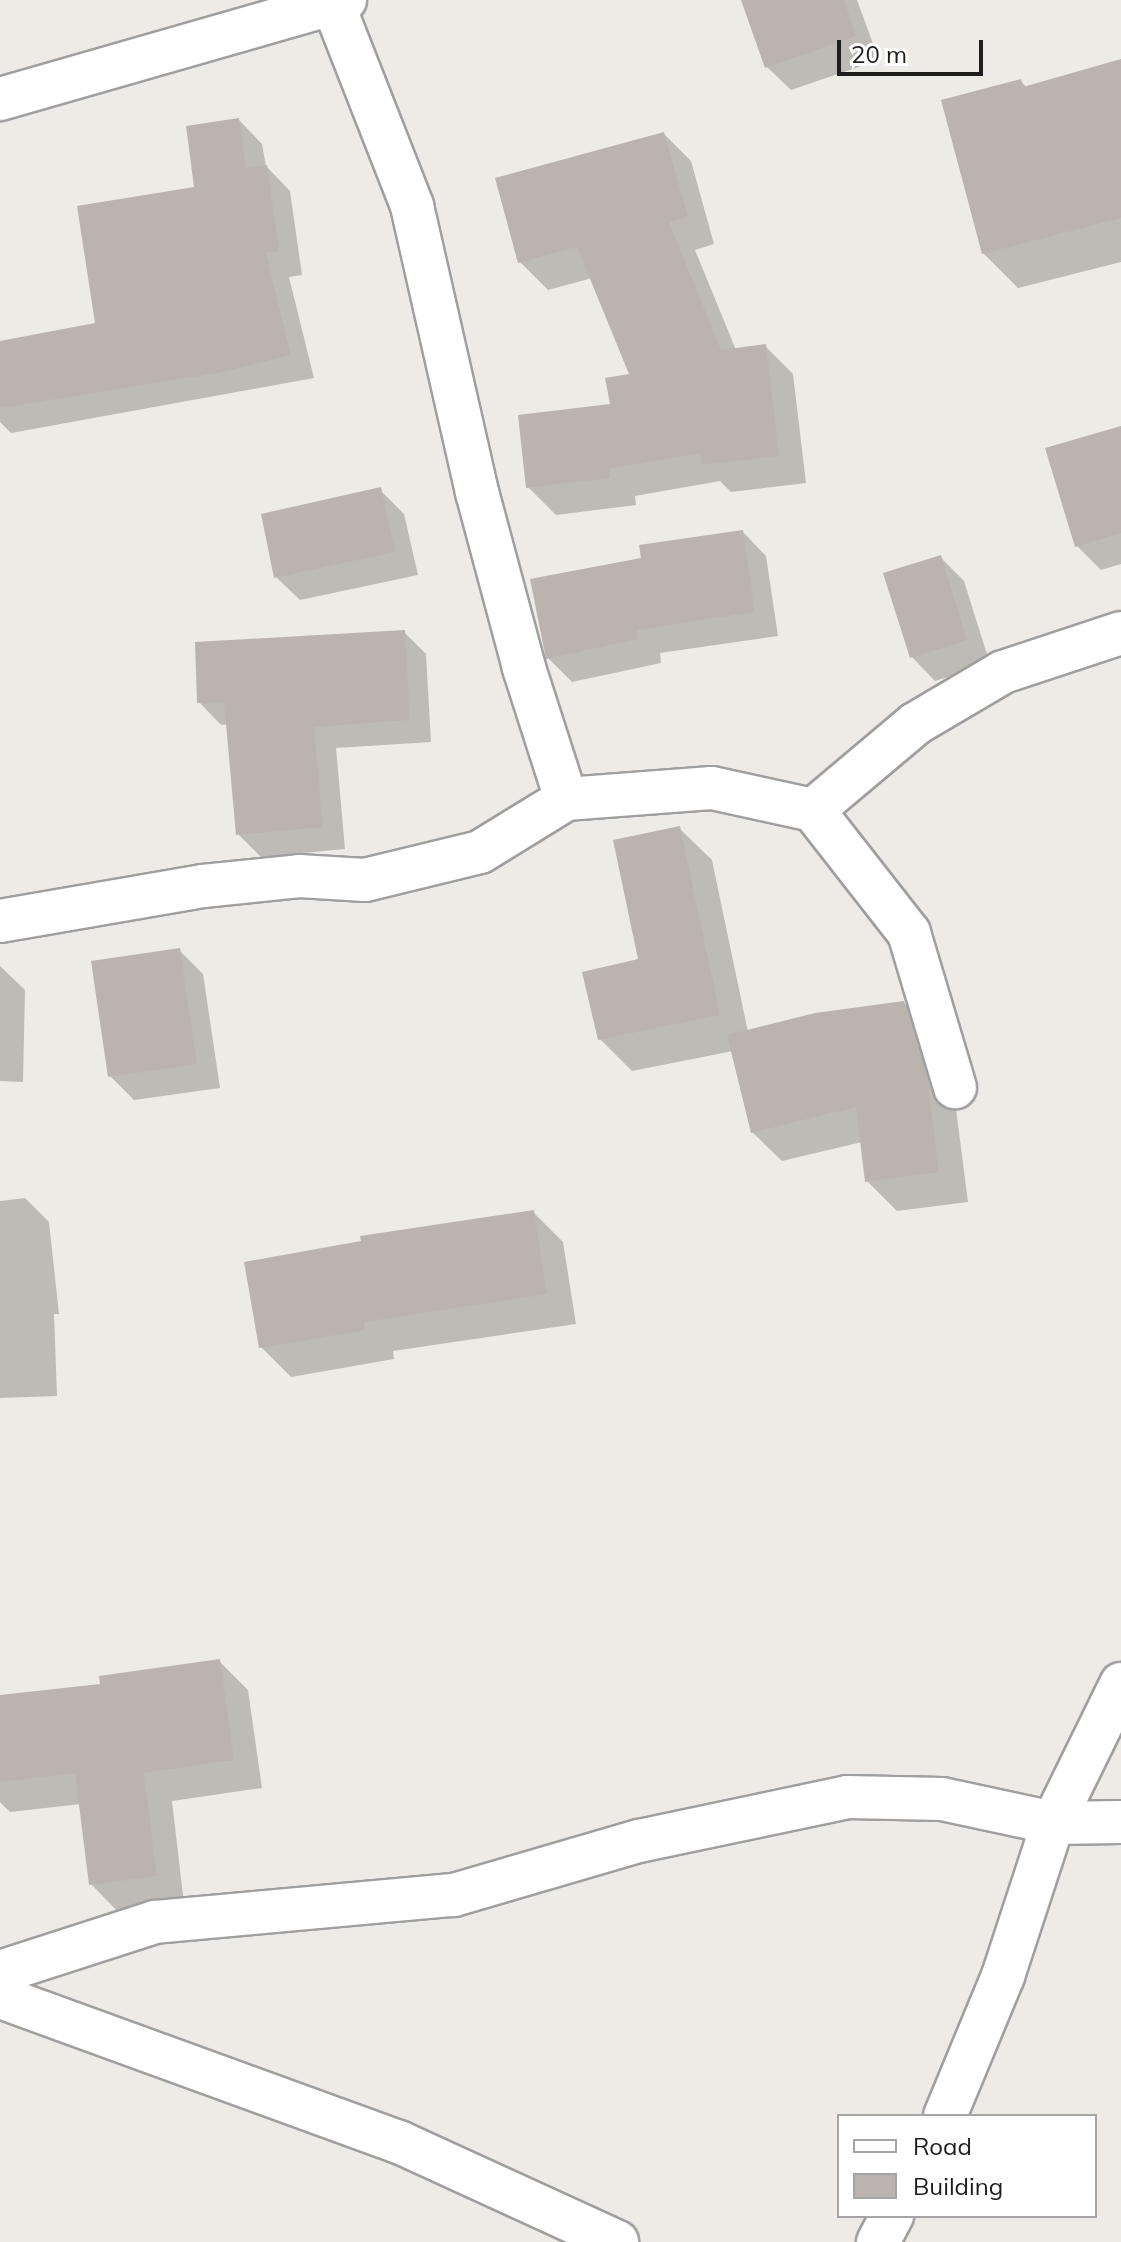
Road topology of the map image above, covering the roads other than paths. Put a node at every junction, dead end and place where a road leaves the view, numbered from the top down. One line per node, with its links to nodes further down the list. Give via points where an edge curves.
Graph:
1 (339, 2): 2 (street); 4 (street, via 412,206 477,492)
2 (0, 99)
3 (1121, 633): 5 (street, via 1003,672 915,724)
4 (566, 799): 5 (street, via 712,788); 6 (street, via 480,852 365,880 299,876 203,886)
5 (813, 810): 7 (street, via 909,933)
6 (0, 921)
7 (955, 1087)
8 (1121, 1684): 10 (street)
9 (1121, 1822): 10 (street)
10 (1053, 1823): 11 (street, via 942,1799 847,1797 639,1841 454,1895 155,1922); 13 (street, via 1003,1976)
11 (0, 1972)
12 (0, 1997): 15 (street, via 399,2142)
13 (946, 2114)
14 (891, 2218): 16 (street)
15 (617, 2242)
16 (878, 2242)

